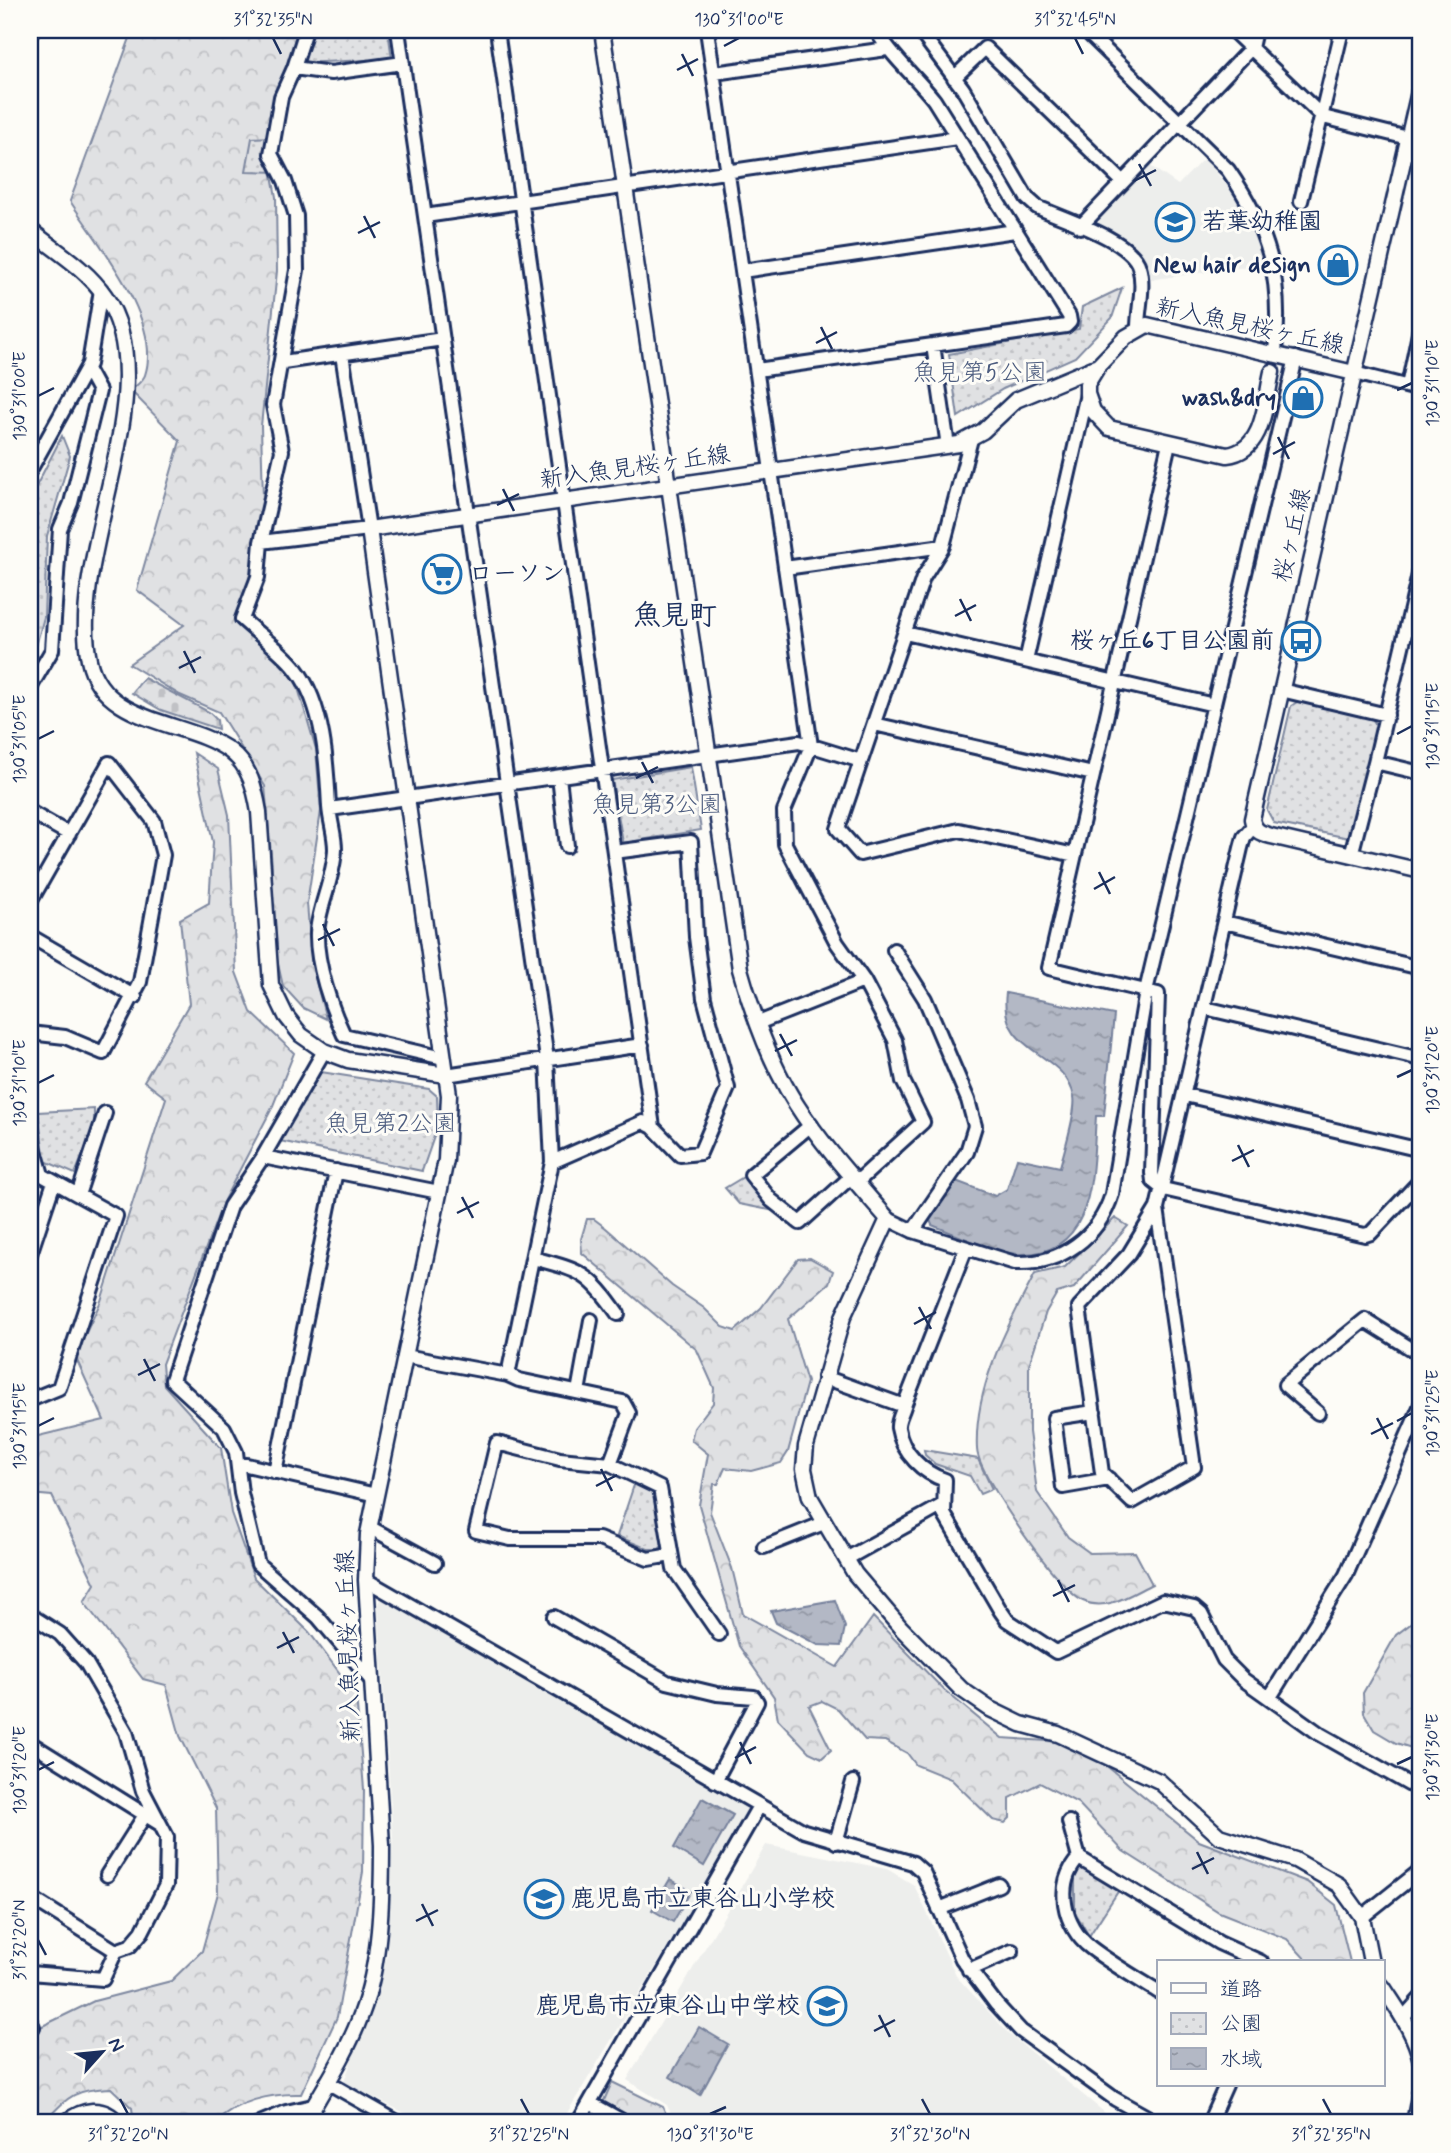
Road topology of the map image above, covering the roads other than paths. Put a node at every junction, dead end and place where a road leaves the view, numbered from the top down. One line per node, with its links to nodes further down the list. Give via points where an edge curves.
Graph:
1 (32, 30): 13 (street)
2 (306, 30): 17 (street)
3 (398, 30): 16 (street)
4 (497, 30): 29 (street)
5 (602, 30): 27 (street)
6 (707, 30): 18 (street)
7 (876, 30): 15 (street)
8 (919, 30): 19 (street)
9 (1084, 30): 22 (street)
10 (1232, 30): 14 (street)
11 (1255, 30): 14 (street)
12 (1342, 30): 21 (street)
13 (30, 34)
14 (1251, 48): 21 (street); 22 (street)
15 (887, 49): 18 (street); 23 (street, via 919,81)
16 (403, 63): 17 (street, via 331,73); 30 (street)
17 (294, 68): 44 (street, via 281,97 271,154 296,216 297,270)
18 (714, 72): 25 (street)
19 (954, 78): 26 (street, via 985,48); 31 (street, via 1027,198)
20 (1421, 83): 24 (street, 桜ヶ丘線)
21 (1323, 117): 24 (street); 28 (street)
22 (1180, 123): 26 (street); 41 (street, via 1228,170 1266,236 1278,300)
23 (957, 138): 25 (street); 32 (street)
24 (1415, 139): 49 (street, 桜ヶ丘線)
25 (728, 172): 27 (street); 35 (street)
26 (1123, 182): 31 (street)
27 (624, 187): 29 (street); 58 (street)
28 (1301, 201)
29 (521, 202): 30 (street); 59 (street)
30 (425, 216): 39 (street)
31 (1080, 227): 38 (street, via 1123,245 1135,257 1142,284)
32 (1015, 232): 35 (street); 40 (street, via 1070,322)
33 (35, 234): 34 (street); 36 (street)
34 (30, 255)
35 (742, 271): 47 (street)
36 (101, 290): 46 (street); 105 (street, via 125,341 127,365 88,600 89,664 102,687 128,709 214,742 243,765 254,784 259,812 271,985 301,1035)
37 (1421, 324): 50 (street)
38 (1138, 328): 41 (street, 新入魚見桜ヶ丘線, via 1152,325); 45 (street, 新入魚見桜ヶ丘線)
39 (443, 339): 42 (street); 60 (street)
40 (933, 345): 47 (street); 55 (street)
41 (1275, 352): 43 (street, 新入魚見桜ヶ丘線)
42 (342, 354): 44 (street); 61 (street)
43 (1296, 358): 49 (street, 新入魚見桜ヶ丘線); 71 (street)
44 (283, 362): 62 (street, via 273,405 282,451)
45 (1098, 366): 52 (street, via 1087,384); 53 (street, 新入魚見桜ヶ丘線, via 1016,400)
46 (87, 369): 56 (street); 69 (street, via 99,391 71,503 60,529 52,650)
47 (757, 370): 57 (street)
48 (1272, 372): 54 (street, via 1260,426 1248,446 1227,454)
49 (1354, 373): 50 (street); 70 (street, 桜ヶ丘線)
50 (1408, 386): 51 (street)
51 (1421, 390)
52 (1087, 394): 54 (street, via 1093,411 1109,428); 67 (street)
53 (971, 439): 55 (street, 新入魚見桜ヶ丘線); 63 (street)
54 (1169, 443): 68 (street)
55 (948, 446): 57 (street, 新入魚見桜ヶ丘線)
56 (30, 470)
57 (771, 471): 58 (street, 新入魚見桜ヶ丘線); 65 (street)
58 (667, 486): 59 (street, 新入魚見桜ヶ丘線); 75 (street)
59 (564, 501): 60 (street, 新入魚見桜ヶ丘線); 78 (street)
60 (468, 515): 61 (street, 新入魚見桜ヶ丘線); 82 (street)
61 (369, 529): 62 (street); 83 (street)
62 (261, 542): 84 (street, via 258,578 242,619 297,670 318,716 329,764)
63 (943, 546): 65 (street); 66 (street, via 923,578)
64 (1421, 566): 72 (street)
65 (785, 568): 74 (street)
66 (905, 633): 67 (street); 73 (street)
67 (1026, 661): 68 (street)
68 (1114, 681): 71 (street); 80 (street)
69 (30, 688)
70 (1281, 690): 72 (street); 86 (street, 桜ヶ丘線)
71 (1214, 705): 99 (street)
72 (1387, 715): 77 (street)
73 (874, 724): 76 (street); 80 (street)
74 (811, 746): 75 (street, via 799,742); 76 (street); 98 (street, via 789,793 785,844 837,943)
75 (707, 755): 78 (street); 102 (street, via 732,929)
76 (861, 761): 90 (street, via 838,829 860,854 959,830)
77 (1375, 762): 79 (street); 91 (street)
78 (603, 770): 81 (street); 89 (street)
79 (1421, 773)
80 (1093, 774): 90 (street)
81 (559, 777): 82 (street); 88 (street)
82 (507, 784): 83 (street); 107 (street)
83 (407, 800): 84 (street); 106 (street)
84 (330, 809): 106 (street, via 335,849 330,890 317,932 328,1000 344,1035)
85 (30, 812): 87 (street)
86 (1253, 827): 91 (street, via 1271,836); 94 (street, via 1244,837)
87 (69, 834): 93 (street); 100 (street, via 109,764 154,821 163,855)
88 (568, 846)
89 (614, 852): 104 (street); 113 (street, via 691,842 704,998 727,1088 700,1153 680,1155)
90 (1075, 855): 99 (street, via 1049,968)
91 (1351, 855): 92 (street)
92 (1421, 871)
93 (30, 902)
94 (1224, 922): 97 (street); 101 (street)
95 (30, 936): 100 (street)
96 (894, 950): 128 (street, via 925,999 975,1126 967,1152)
97 (1421, 968)
98 (864, 981): 102 (street); 120 (street, via 895,1040 902,1081 923,1122)
99 (1146, 991): 123 (street, via 1158,994 1152,1173 1153,1181); 129 (street, via 1112,1194 1097,1227 1070,1250 1030,1264)
100 (135, 996): 103 (street, via 103,1053 65,1037)
101 (1205, 1009): 108 (street); 110 (street)
102 (758, 1023): 112 (street, via 777,1069)
103 (30, 1032)
104 (642, 1045): 107 (street); 113 (street)
105 (324, 1051): 109 (street, via 348,1060); 116 (street)
106 (443, 1058): 109 (street, 新入魚見桜ヶ丘線)
107 (547, 1059): 109 (street); 117 (street)
108 (1421, 1059)
109 (446, 1075): 124 (street, 新入魚見桜ヶ丘線, via 449,1128)
110 (1185, 1095): 115 (street); 123 (street)
111 (105, 1113): 125 (street)
112 (811, 1125): 120 (street); 120 (street, via 751,1175 771,1200 800,1223)
113 (653, 1127): 117 (street, via 643,1122)
114 (30, 1133): 118 (street)
115 (1421, 1150)
116 (263, 1157): 119 (street); 144 (street, via 230,1206 172,1380 224,1428)
117 (552, 1162): 131 (street)
118 (33, 1169): 122 (street)
119 (336, 1171): 124 (street); 146 (street)
120 (855, 1179): 127 (street)
121 (1421, 1180): 123 (street, via 1365,1235)
122 (54, 1182): 125 (street); 130 (street)
123 (1163, 1189): 126 (street)
124 (439, 1192): 135 (street, 新入魚見桜ヶ丘線)
125 (79, 1195): 139 (street, via 116,1216 59,1388)
126 (1157, 1208): 142 (street, via 1129,1254 1079,1307); 147 (street, via 1194,1467 1132,1502)
127 (888, 1219): 128 (street); 137 (street, via 843,1317)
128 (913, 1231): 129 (street)
129 (966, 1248): 141 (street)
130 (30, 1254)
131 (533, 1258): 132 (street, via 576,1269 596,1283); 136 (street)
132 (618, 1314)
133 (591, 1320): 138 (street)
134 (1421, 1355): 143 (street, via 1365,1320 1285,1385)
135 (405, 1356): 136 (street); 148 (street, 新入魚見桜ヶ丘線)
136 (508, 1375): 138 (street)
137 (824, 1377): 141 (street); 150 (street, via 804,1469 810,1497)
138 (578, 1392): 145 (street, via 624,1402 629,1413)
139 (30, 1399)
140 (1421, 1405): 161 (street, via 1346,1575)
141 (904, 1406): 149 (street, via 898,1426 902,1438 919,1467 945,1480)
142 (1094, 1412): 147 (street, via 1102,1473); 147 (street, via 1054,1419 1063,1487)
143 (1318, 1413)
144 (238, 1463): 146 (street); 160 (street, via 258,1564 318,1617)
145 (610, 1464): 153 (street, via 654,1483 663,1492); 153 (street, via 560,1459 497,1443 476,1531 510,1539 599,1539 648,1559)
146 (275, 1472): 148 (street)
147 (1109, 1479)
148 (376, 1495): 151 (street, 新入魚見桜ヶ丘線)
149 (943, 1505): 154 (street); 161 (street, via 944,1514 1007,1620 1056,1652 1137,1611 1163,1601 1179,1602 1201,1614 1231,1670)
150 (824, 1523): 152 (street); 154 (street)
151 (369, 1527): 155 (street); 156 (street, 新入魚見桜ヶ丘線)
152 (764, 1546)
153 (671, 1555): 159 (street, via 674,1569)
154 (846, 1559): 177 (street, via 901,1628 961,1689 1021,1724 1058,1734 1159,1781 1219,1836 1318,1870 1339,1885)
155 (435, 1563)
156 (366, 1580): 160 (street, 新入魚見桜ヶ丘線); 163 (street)
157 (30, 1615): 169 (street, via 60,1634 86,1663 126,1732 143,1791)
158 (554, 1617): 163 (street, via 667,1682 754,1697 757,1702 751,1717)
159 (719, 1634)
160 (372, 1680): 189 (street, 新入魚見桜ヶ丘線, via 382,1886 368,1993 354,2034)
161 (1270, 1696): 165 (street, via 1320,1734)
162 (30, 1743): 167 (street)
163 (715, 1781): 166 (street)
164 (853, 1782): 170 (street)
165 (1421, 1791)
166 (759, 1806): 170 (street, via 804,1831); 192 (street)
167 (145, 1815): 169 (street); 173 (street)
168 (1069, 1822): 171 (street)
169 (162, 1826): 178 (street, via 168,1846 166,1885 142,1932 130,1946)
170 (836, 1842): 176 (street, via 913,1863 923,1872)
171 (1079, 1858): 180 (street, via 1219,1943); 185 (street, via 1066,1872 1064,1882 1069,1919 1088,1946)
172 (1421, 1870): 177 (street)
173 (107, 1875)
174 (999, 1885): 176 (street)
175 (30, 1897): 178 (street)
176 (939, 1909): 182 (street)
177 (1362, 1917): 181 (street)
178 (116, 1951): 183 (street, via 103,1979)
179 (1012, 1951): 182 (street)
180 (1257, 1960)
181 (1371, 1960)
182 (968, 1970): 201 (street, via 1021,2031 1115,2099)
183 (30, 1973)
184 (1384, 1988): 187 (street)
185 (1157, 1991)
186 (1421, 1998): 187 (street)
187 (1404, 2017): 188 (street)
188 (1421, 2061)
189 (327, 2082): 193 (street, 新入魚見桜ヶ丘線); 198 (street)
190 (1226, 2086): 202 (street)
191 (1421, 2086): 203 (street)
192 (590, 2103): 199 (street); 200 (street)
193 (313, 2106): 196 (street); 197 (street, 新入魚見桜ヶ丘線)
194 (65, 2123): 195 (street, via 93,2110 109,2113)
195 (118, 2123)
196 (260, 2123)
197 (304, 2123)
198 (399, 2123)
199 (578, 2123)
200 (626, 2123)
201 (1158, 2123)
202 (1209, 2123)
203 (1414, 2123)

